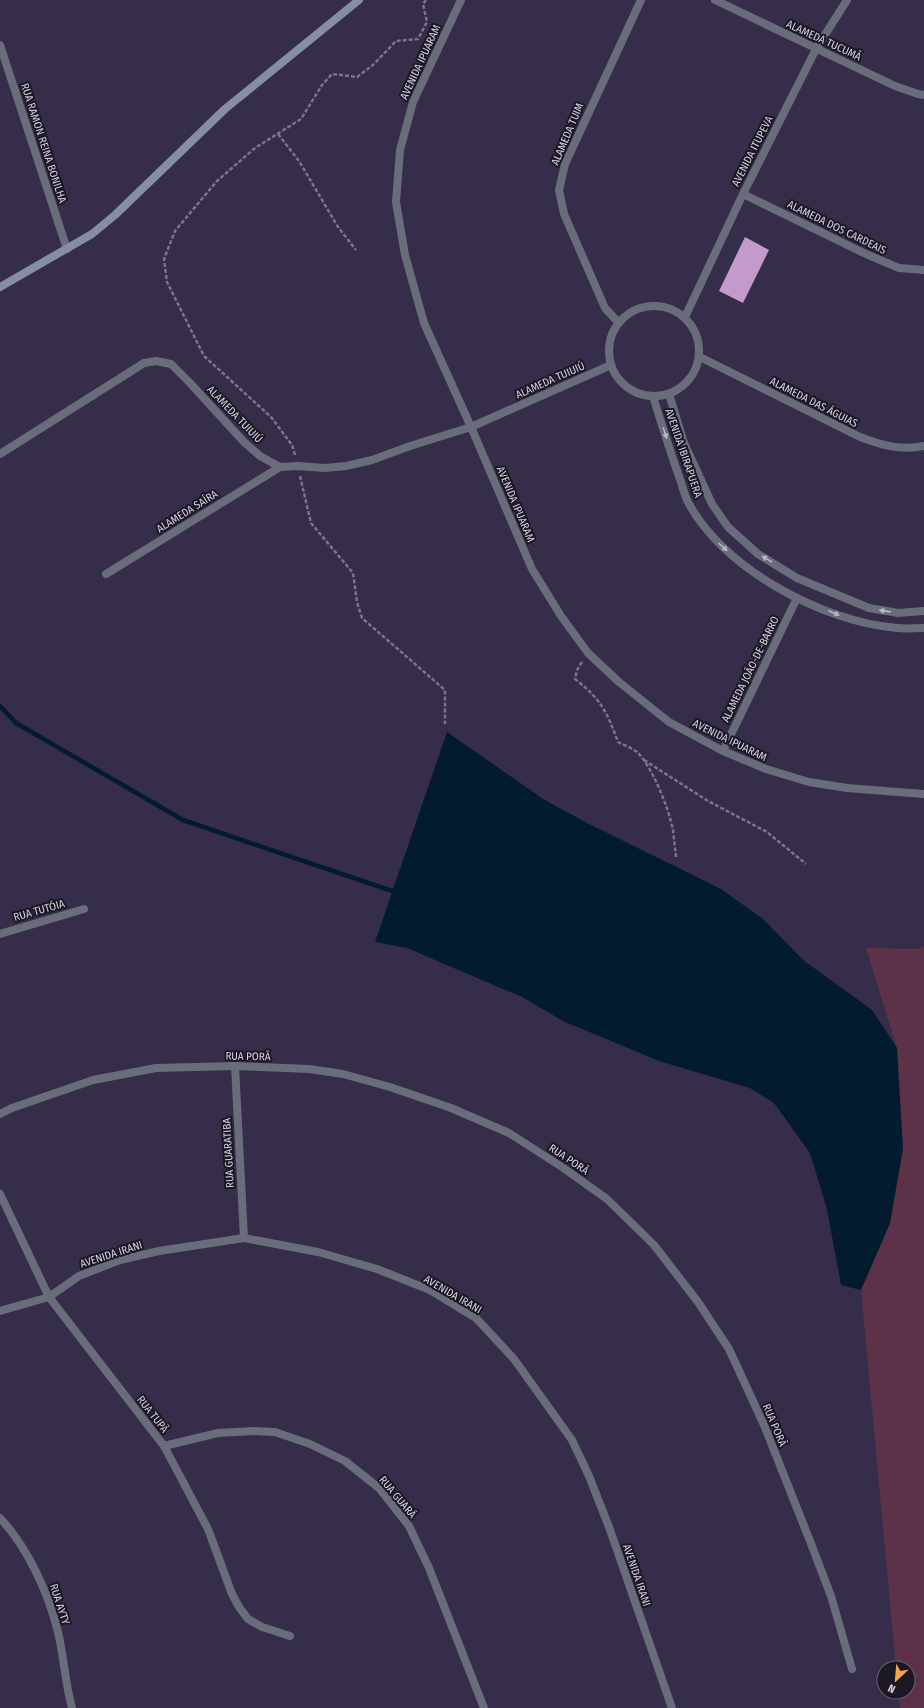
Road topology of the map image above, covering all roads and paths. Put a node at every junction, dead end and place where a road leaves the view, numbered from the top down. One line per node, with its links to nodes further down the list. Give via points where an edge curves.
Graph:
1 (359, 0): 12 (main road, via 225,110 115,215 92,234)
2 (426, 0): 10 (path, via 423,4 427,22 418,39 396,41 357,77 332,74 301,119)
3 (461, 0): 22 (street, AVENIDA IPUARAM, via 413,102 400,150 396,202 405,255 424,323)
4 (641, 0): 17 (street, ALAMEDA TUIM, via 565,164 559,190 564,214 605,308)
5 (715, 0): 8 (street, ALAMEDA TUCUMÃ)
6 (847, 0): 8 (street, AVENIDA ITUPEVA)
7 (0, 44): 12 (street, RUA RAMON REINA BONILHA)
8 (816, 48): 9 (street, ALAMEDA TUCUMÃ, via 895,86); 11 (street, AVENIDA ITUPEVA)
9 (924, 95)
10 (278, 134): 13 (path, via 299,161 338,227); 25 (path, via 255,148 218,181 175,231 164,259 167,282 204,356 271,417 292,445)
11 (743, 194): 14 (street, ALAMEDA DOS CARDEAIS, via 899,268); 16 (street, AVENIDA ITUPEVA)
12 (67, 249): 15 (main road)
13 (356, 250)
14 (924, 270)
15 (0, 287)
16 (686, 317): 17 (street, via 669,307 650,305 632,310); 18 (street, via 694,328 699,342)
17 (618, 322): 19 (street, via 610,337 608,354)
18 (700, 357): 20 (street, via 694,373 684,386); 23 (street, ALAMEDA DAS ÁGUIAS, via 882,446)
19 (611, 365): 21 (street, via 619,380 629,389); 22 (street, ALAMEDA TUIUIÚ)
20 (669, 394): 21 (street); 29 (street, AVENIDA IBIRAPUERA, one-way to 20, via 898,613 869,608 797,578 758,554 728,527 712,504 684,443)
21 (653, 396): 28 (street, AVENIDA IBIRAPUERA, one-way to 28, via 687,499 699,519 718,542 748,569)
22 (471, 426): 25 (street, ALAMEDA TUIUIÚ, via 352,465 325,468); 31 (street, AVENIDA IPUARAM, via 532,569)
23 (924, 446)
24 (0, 454): 26 (street, ALAMEDA TUIUIÚ, via 144,363 156,361 171,364 244,442 260,456)
25 (298, 466): 26 (street, ALAMEDA TUIUIÚ); 32 (path, via 311,523 353,574 362,618 445,690)
26 (280, 467): 27 (street, ALAMEDA SAÍRA)
27 (106, 574)
28 (797, 598): 30 (street, AVENIDA IBIRAPUERA, one-way to 30, via 866,623 898,629); 33 (street, ALAMEDA JOÃO-DE-BARRO)
29 (924, 611)
30 (924, 628)
31 (588, 653): 33 (street, AVENIDA IPUARAM, via 669,722); 34 (path, via 577,670 575,679 596,697 609,718 618,742 636,751)
32 (445, 724)
33 (723, 751): 35 (street, AVENIDA IPUARAM, via 766,769 809,782 847,788)
34 (644, 759): 36 (path, via 665,803 673,829); 37 (path, via 708,801 766,832)
35 (924, 794)
36 (676, 857)
37 (806, 864)
38 (84, 909): 39 (street, RUA TUTÓIA)
39 (0, 934)
40 (235, 1066): 41 (street, RUA PORÃ, via 156,1068 93,1080); 43 (street, RUA GUARATIBA); 49 (street, RUA PORÃ, via 309,1069 343,1074 451,1108 509,1133 562,1167 606,1199 649,1240 698,1302 729,1349 764,1425 810,1541 831,1596)
41 (0, 1114)
42 (0, 1194): 44 (street, RUA TUPÃ)
43 (244, 1238): 44 (street, AVENIDA IRANI, via 159,1250 120,1260 79,1276); 52 (street, AVENIDA IRANI, via 318,1252 377,1269 430,1290 476,1318 514,1359 572,1440 589,1476)
44 (49, 1297): 45 (street, AVENIDA IRANI); 46 (street, RUA TUPÃ)
45 (0, 1311)
46 (164, 1446): 48 (street, RUA TUPÃ, via 208,1529 239,1607 248,1619 262,1627); 51 (street, RUA GUARÁ, via 218,1433 275,1432 310,1444 345,1461 378,1488 409,1526 429,1568)
47 (0, 1518): 50 (street, RUA AYTY, via 11,1529 41,1581 58,1632)
48 (290, 1636)
49 (852, 1669)
50 (72, 1708)
51 (484, 1708)
52 (672, 1708)

